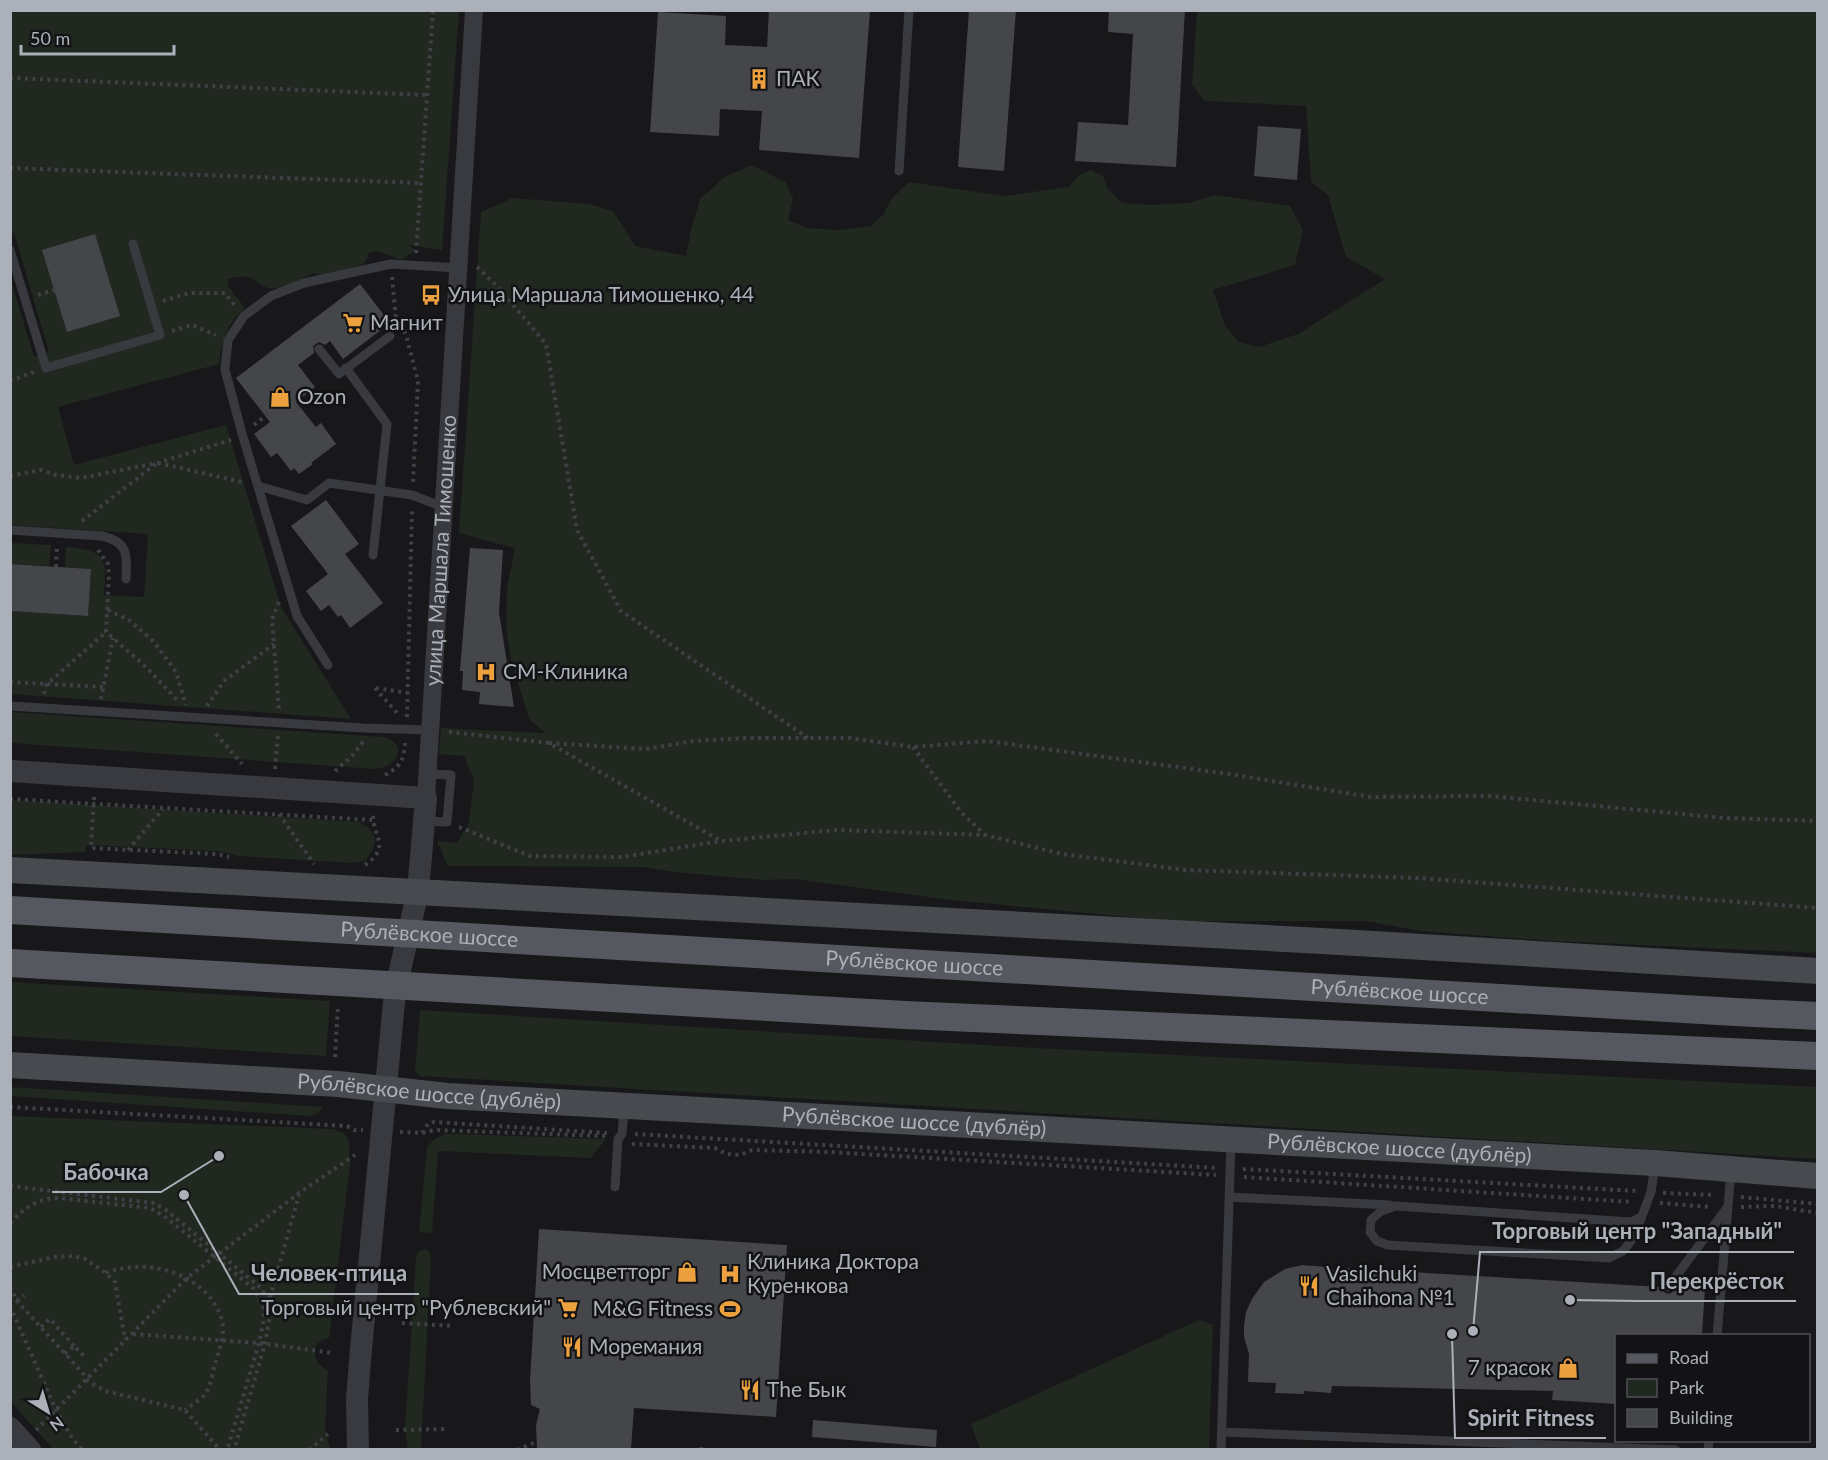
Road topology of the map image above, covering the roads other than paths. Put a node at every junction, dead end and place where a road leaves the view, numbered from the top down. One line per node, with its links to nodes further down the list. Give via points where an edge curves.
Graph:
1 (474, 10): 6 (street, улица Маршала Тимошенко)
2 (909, 10): 3 (lane)
3 (899, 171)
4 (133, 244): 5 (lane, via 160,335 46,368)
5 (10, 250)
6 (466, 266): 10 (lane, via 391,264 304,283 271,296 244,316 228,340 225,370); 12 (street, улица Маршала Тимошенко)
7 (390, 336): 9 (lane)
8 (320, 349): 9 (lane, via 339,374)
9 (346, 368): 11 (lane, via 387,424)
10 (258, 486): 11 (lane, via 307,500 329,483); 16 (lane, via 297,616)
11 (380, 491): 12 (lane, via 412,495); 14 (lane)
12 (443, 507): 18 (street, улица Маршала Тимошенко)
13 (10, 530): 15 (lane, via 115,539 127,558)
14 (373, 555)
15 (126, 579)
16 (328, 665)
17 (10, 706): 18 (lane)
18 (430, 730): 20 (street, улица Маршала Тимошенко)
19 (10, 771): 21 (street)
20 (427, 774): 21 (street, улица Маршала Тимошенко); 22 (lane, via 451,775 447,822)
21 (426, 798): 22 (street, улица Маршала Тимошенко)
22 (424, 821): 24 (street, улица Маршала Тимошенко)
23 (10, 870): 24 (main road)
24 (418, 891): 27 (main road); 28 (street, улица Маршала Тимошенко, via 401,945)
25 (10, 910): 30 (main road, Рублёвское шоссе)
26 (10, 963): 31 (main road, via 905,1015)
27 (1818, 971)
28 (395, 992): 29 (lane); 33 (street, улица Маршала Тимошенко)
29 (442, 995)
30 (1818, 1016)
31 (1818, 1056)
32 (10, 1065): 33 (main road, Рублёвское шоссе (дублёр))
33 (385, 1089): 34 (main road, Рублёвское шоссе (дублёр)); 49 (street, улица Маршала Тимошенко, via 357,1399)
34 (624, 1106): 35 (main road, Рублёвское шоссе (дублёр)); 39 (lane)
35 (1231, 1141): 36 (main road, Рублёвское шоссе (дублёр)); 40 (lane)
36 (1655, 1163): 37 (main road, Рублёвское шоссе (дублёр)); 43 (lane, via 1651,1192)
37 (1732, 1169): 38 (main road, Рублёвское шоссе (дублёр)); 42 (lane)
38 (1818, 1176)
39 (615, 1187)
40 (1229, 1197): 41 (lane); 47 (lane)
41 (1396, 1206): 43 (lane, via 1631,1222); 43 (lane, via 1371,1220 1370,1232 1377,1241 1388,1245 1609,1258 1623,1251 1634,1237)
42 (1727, 1208): 44 (lane); 45 (lane)
43 (1641, 1217)
44 (1668, 1287)
45 (1717, 1334)
46 (10, 1428): 48 (street)
47 (1222, 1432): 50 (lane); 51 (lane)
48 (33, 1440)
49 (358, 1449)
50 (1221, 1449)
51 (1667, 1449): 52 (lane)
52 (1676, 1449)

